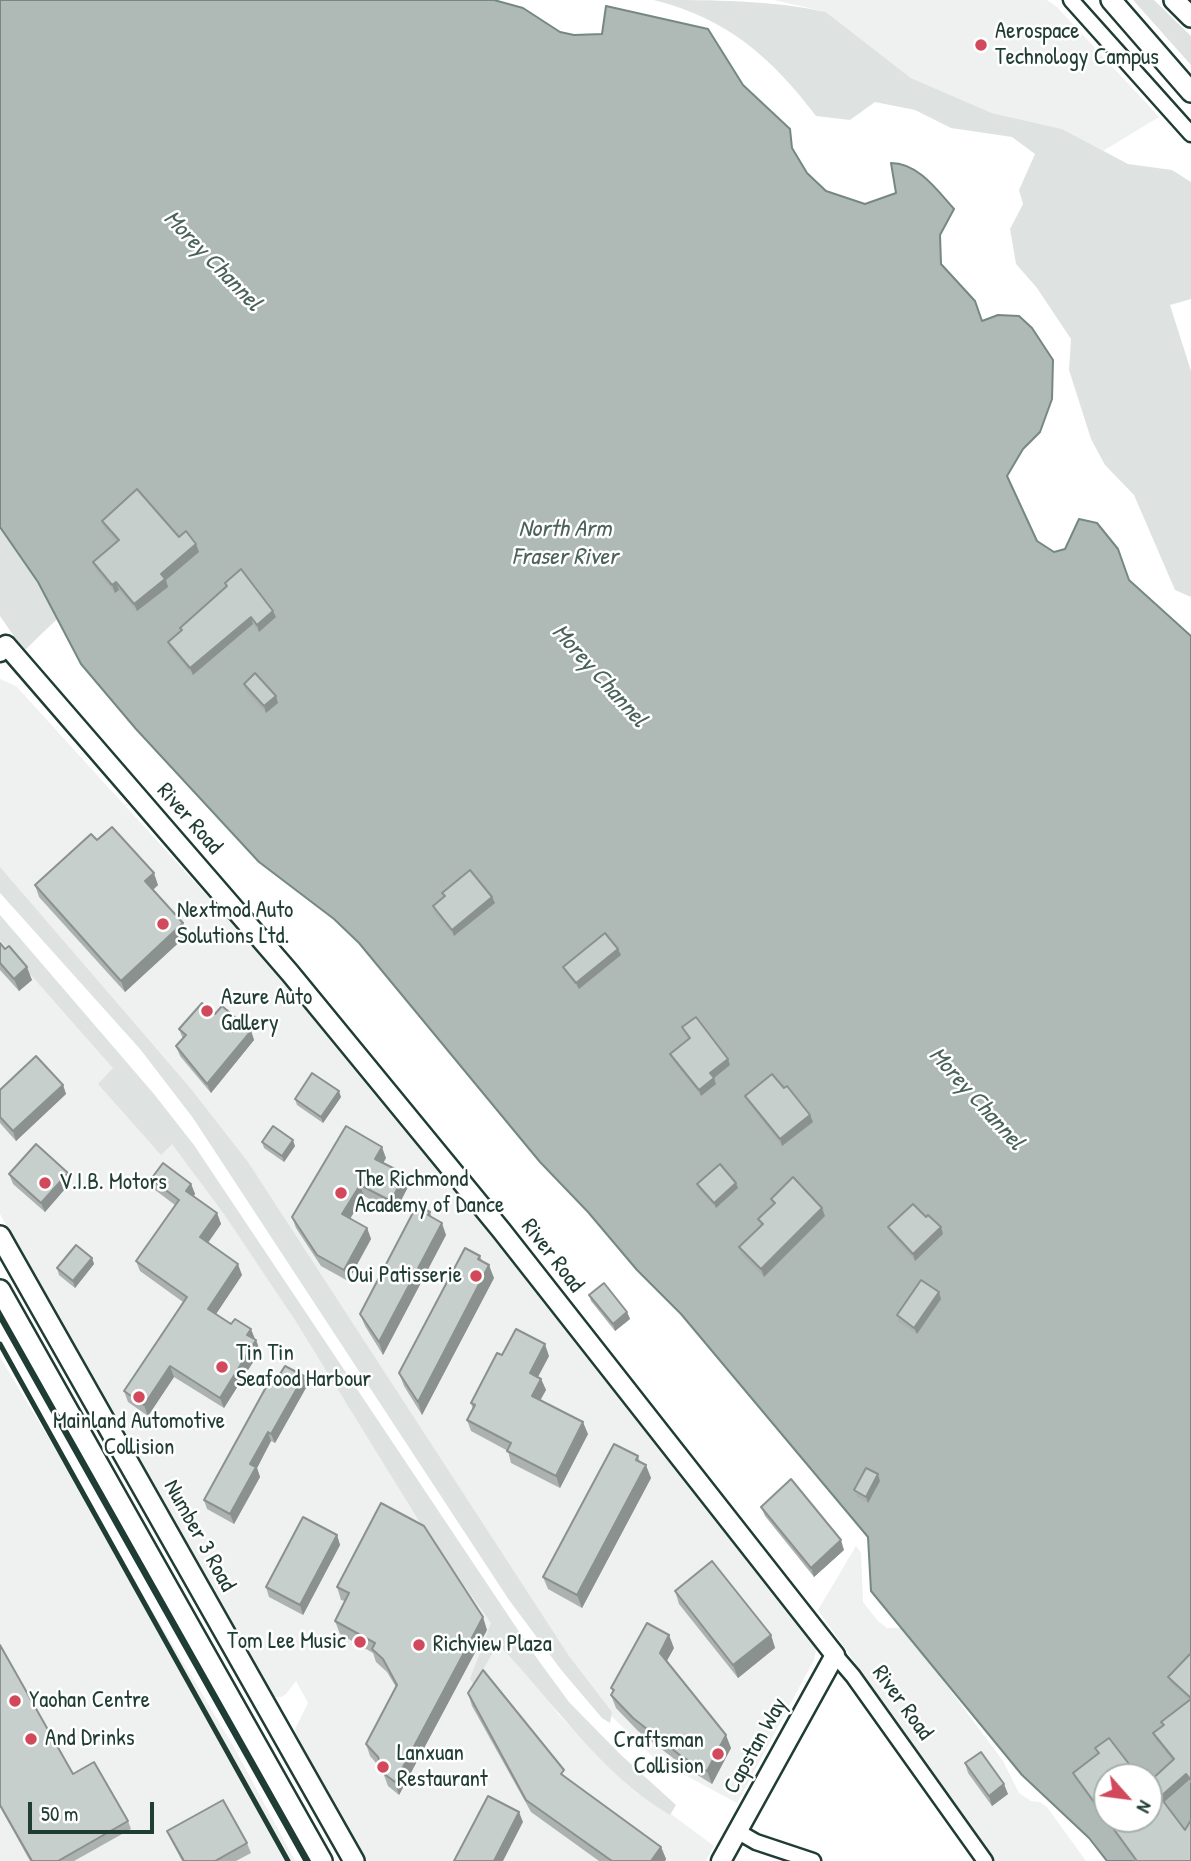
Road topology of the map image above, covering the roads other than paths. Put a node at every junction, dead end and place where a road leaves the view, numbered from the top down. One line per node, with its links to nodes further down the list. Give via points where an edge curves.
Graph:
1 (1071, 0): 6 (street)
2 (1111, 0): 5 (main road)
3 (1174, 0): 4 (main road)
4 (1191, 17)
5 (1191, 92)
6 (1191, 134)
7 (2, 645): 12 (street, River Road, via 308,995 501,1230)
8 (0, 1236): 10 (main road, Number 3 Road)
9 (0, 1290): 11 (main road)
10 (146, 1492): 11 (main road); 13 (main road, Number 3 Road)
11 (122, 1508): 14 (main road)
12 (835, 1655): 15 (street, Capstan Way); 20 (street, River Road)
13 (277, 1728): 14 (main road); 17 (main road, Number 3 Road)
14 (262, 1752): 16 (main road)
15 (737, 1831): 18 (street, Capstan Way); 19 (street)
16 (322, 1861)
17 (354, 1861)
18 (721, 1861)
19 (813, 1861)
20 (985, 1861)

